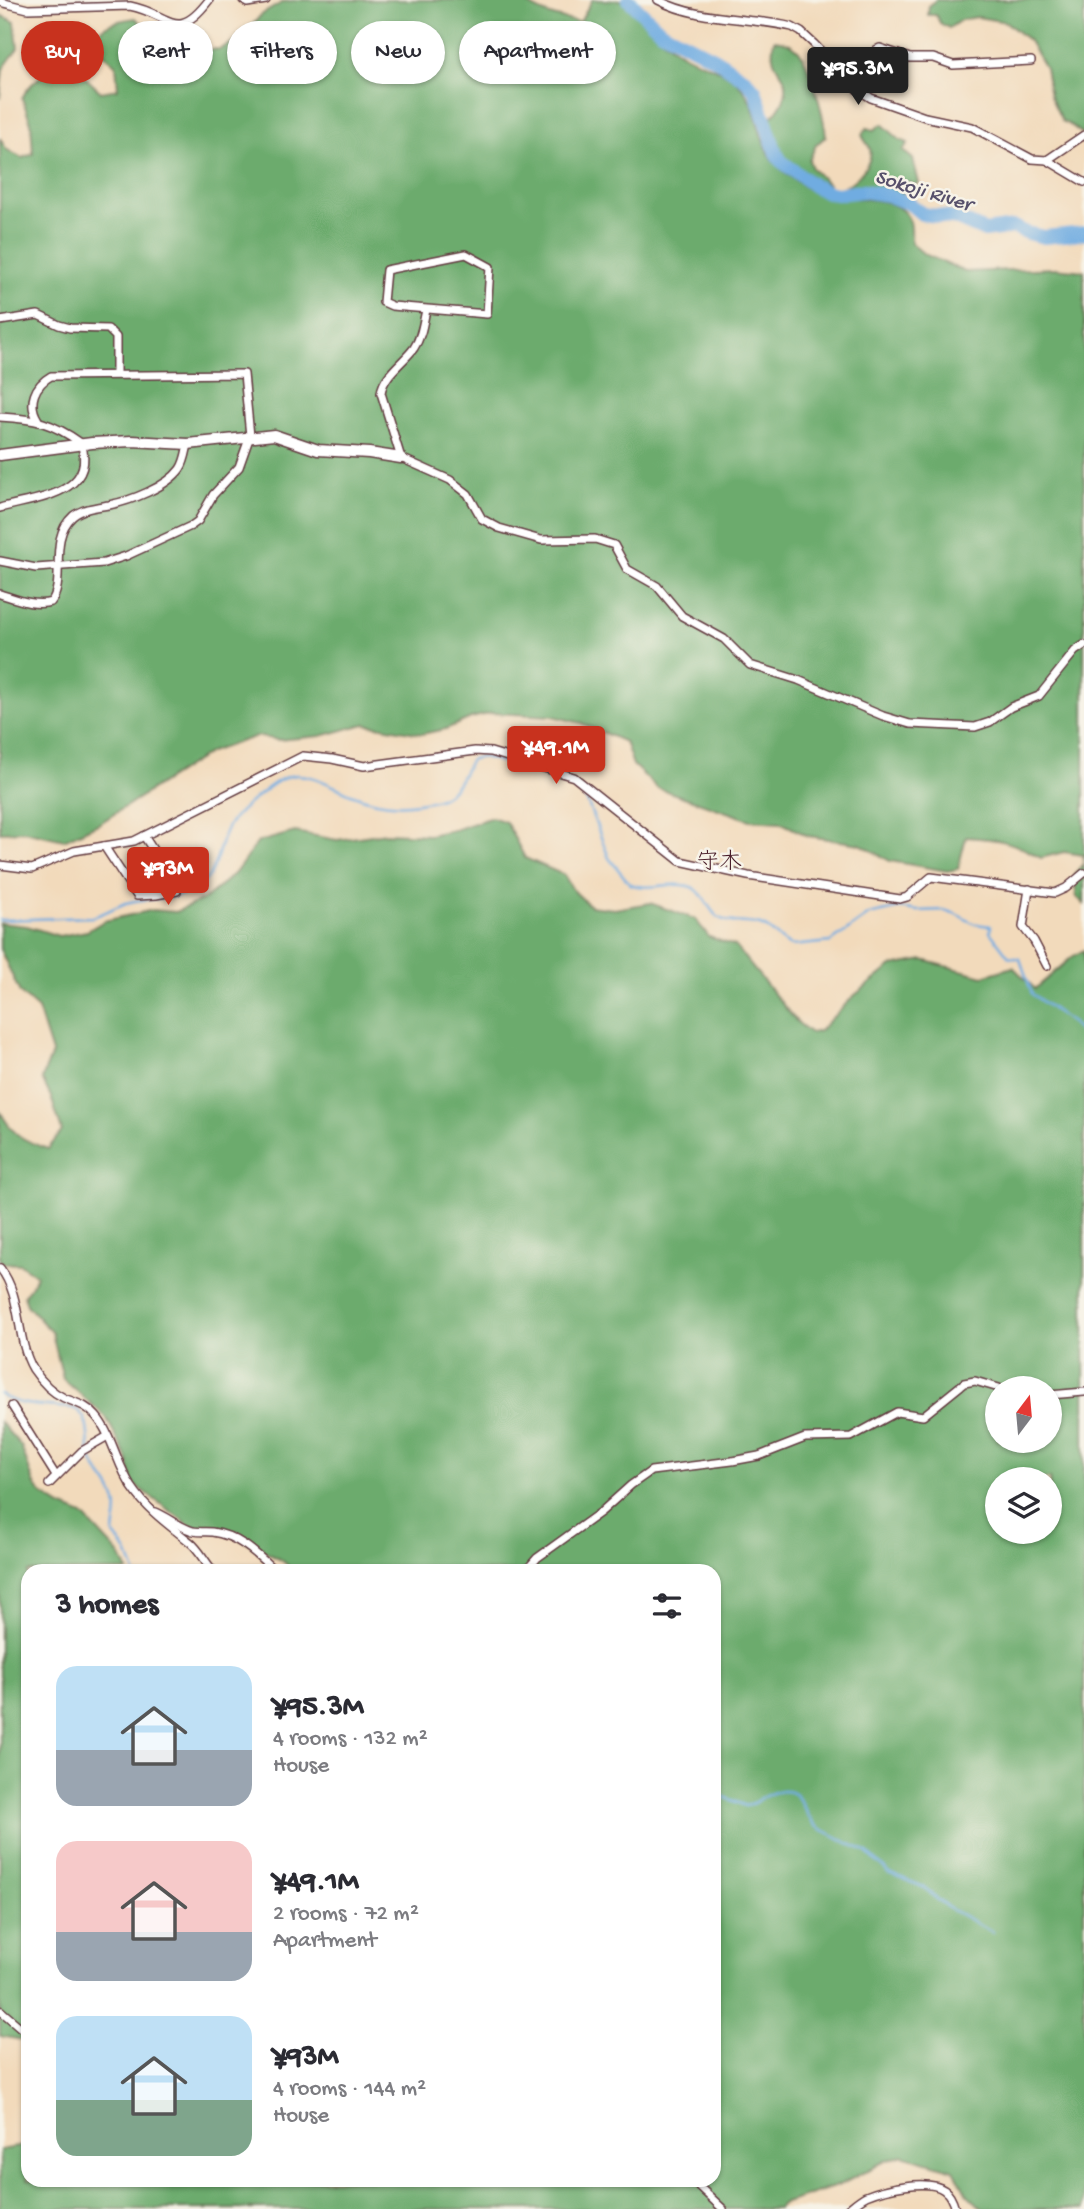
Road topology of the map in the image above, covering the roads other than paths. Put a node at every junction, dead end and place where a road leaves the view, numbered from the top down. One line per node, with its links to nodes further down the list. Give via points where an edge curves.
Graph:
1 (29, 0): 7 (street)
2 (209, 0): 7 (street, via 192,21 176,24 130,6)
3 (243, 0): 4 (street)
4 (266, 0)
5 (657, 0): 9 (street, via 706,16 792,27)
6 (0, 2): 7 (street)
7 (28, 9)
8 (1031, 61): 9 (street, via 953,65 880,48)
9 (857, 89): 11 (street, via 892,107 972,127 1032,159)
10 (1084, 135): 11 (street)
11 (1047, 160): 12 (street)
12 (1084, 182)
13 (426, 310): 13 (street, via 487,314 490,267 466,254 386,270 383,302); 22 (street, via 415,346 382,384)
14 (0, 321): 15 (street, via 37,315 70,328 108,329 117,337)
15 (116, 374): 17 (street, via 51,376 35,393); 18 (street, via 244,374)
16 (0, 416): 17 (street)
17 (38, 420): 19 (street)
18 (250, 436): 20 (street); 22 (street, via 274,435 318,450); 25 (street, via 239,467 191,526 113,561)
19 (81, 443): 20 (street); 21 (street); 23 (street, via 83,465 73,485)
20 (188, 444): 25 (street, via 184,462 168,481 129,500 71,517 61,536)
21 (0, 455)
22 (401, 458): 27 (street, via 450,480 468,494 482,519 499,528 541,540 595,539 614,545 627,569 657,586 682,616 724,639 750,665 910,724 975,727 990,722 1039,696)
23 (0, 508)
24 (0, 561): 25 (street, via 36,568)
25 (58, 566): 26 (street, via 51,602)
26 (0, 594)
27 (1084, 645)
28 (144, 836): 29 (street); 29 (street, via 177,891 136,896); 32 (street, via 298,758 364,766 483,751 575,777 675,858 710,869 900,899 934,877)
29 (104, 846): 30 (street, via 74,851 32,869)
30 (0, 865)
31 (1084, 873): 32 (street, via 1060,892)
32 (1029, 889): 33 (street, via 1023,927)
33 (1047, 966)
34 (0, 1268): 39 (street, via 9,1281 23,1345 33,1368 49,1389 90,1409)
35 (985, 1384): 45 (street, via 964,1383 923,1416 892,1413 851,1437 805,1438 744,1459 651,1471)
36 (1084, 1392): 37 (street)
37 (1062, 1394)
38 (12, 1406): 40 (street)
39 (108, 1436): 40 (street); 42 (street, via 131,1485)
40 (56, 1476): 41 (street)
41 (49, 1484)
42 (152, 1511): 43 (street); 44 (street, via 194,1532 212,1532 245,1545)
43 (208, 1564)
44 (268, 1564)
45 (532, 1564)
46 (0, 2010): 47 (street)
47 (21, 2028)
48 (699, 2187): 49 (street)
49 (723, 2209)
50 (848, 2209): 51 (street, via 865,2196 913,2185 944,2190)
51 (955, 2209)

